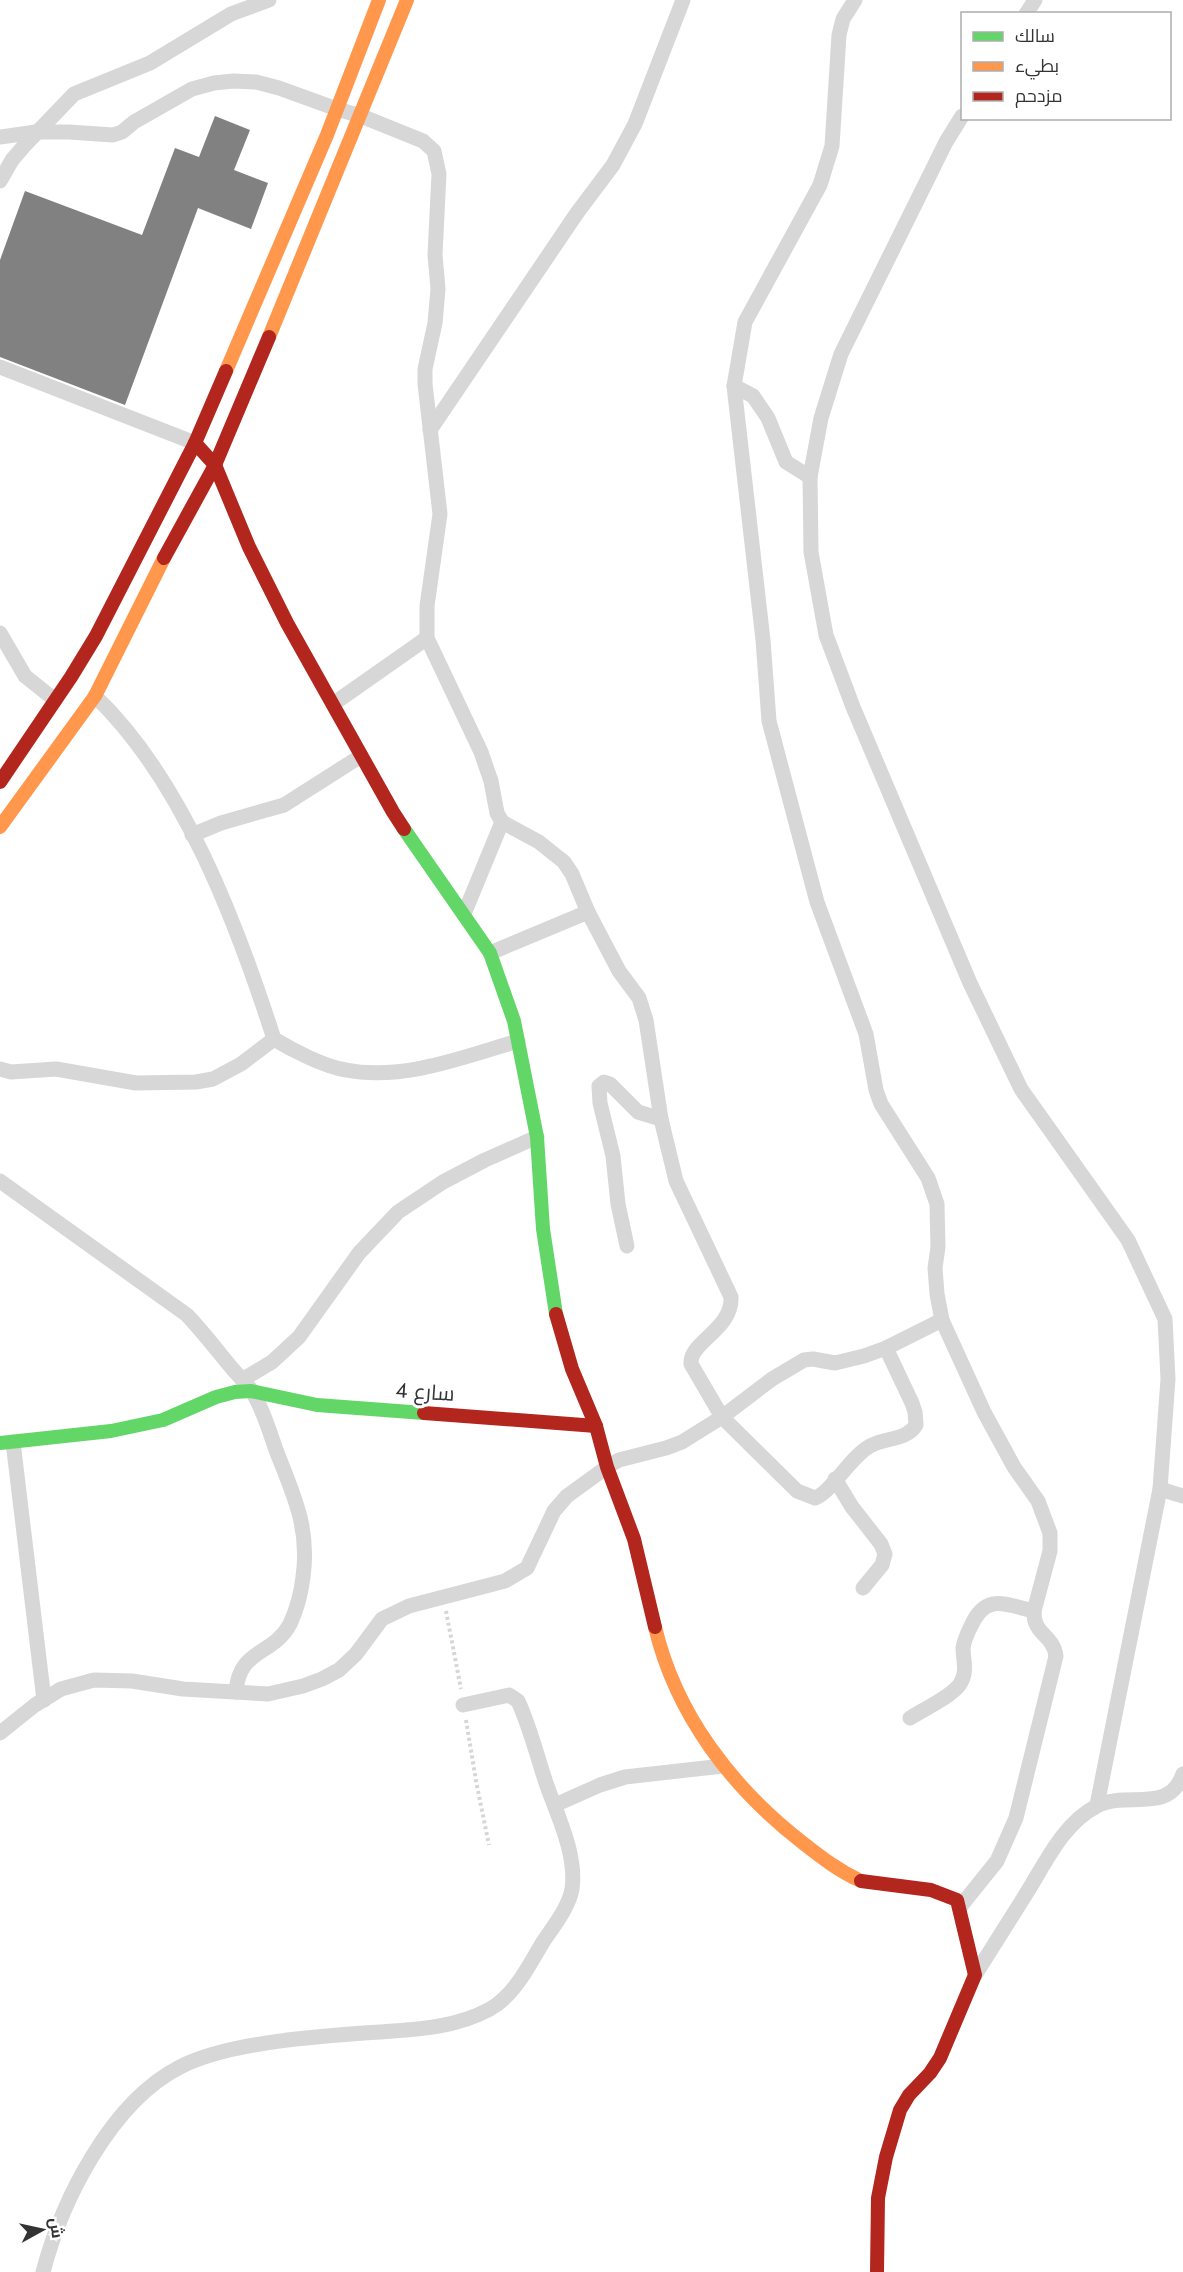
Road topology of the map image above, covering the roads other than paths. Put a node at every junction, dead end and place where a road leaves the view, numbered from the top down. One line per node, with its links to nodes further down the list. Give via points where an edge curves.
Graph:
1 (269, 0): 9 (street, via 231,14 150,63 74,94)
2 (379, 0): 6 (main road)
3 (407, 0): 7 (main road)
4 (683, 0): 14 (street, via 635,123 613,165)
5 (855, 0): 13 (street, via 843,19 839,35 832,146 827,164 820,185 745,322)
6 (337, 110): 7 (street); 9 (street, via 279,88 233,81 192,89 112,135); 15 (main road)
7 (361, 116): 14 (street, via 423,141 438,163 438,289 425,369); 16 (main road)
8 (961, 119): 17 (street, via 841,354 821,418)
9 (36, 132): 10 (street); 11 (street)
10 (0, 137)
11 (0, 181)
12 (0, 368): 15 (street)
13 (734, 386): 17 (street, via 753,396 768,417 786,462); 38 (street, via 772,737 817,902 866,1034 876,1090 928,1178 937,1204 935,1268)
14 (430, 430): 19 (street, via 440,514 427,606)
15 (195, 443): 16 (main road); 21 (main road, via 96,636)
16 (215, 465): 20 (main road); 22 (main road, via 249,547)
17 (810, 477): 46 (street, via 811,552 826,634 905,831 970,983 1021,1089 1128,1240 1166,1318 1168,1379)
18 (0, 633): 21 (street, via 25,676)
19 (427, 638): 22 (street); 25 (street, via 481,752)
20 (94, 696): 26 (main road); 27 (street, via 148,758)
21 (55, 700): 24 (main road)
22 (333, 704): 23 (main road)
23 (361, 756): 27 (street, via 284,805 221,823); 29 (main road, via 393,812)
24 (0, 782)
25 (502, 822): 28 (street, via 539,842 564,862); 29 (street)
26 (0, 827)
27 (192, 836): 31 (street, via 234,926)
28 (588, 912): 30 (street); 34 (street, via 619,971 639,998)
29 (464, 914): 30 (main road)
30 (490, 953): 32 (main road)
31 (274, 1039): 32 (street, via 344,1070 366,1072 423,1068); 33 (street, via 241,1064 213,1079 196,1082 136,1083 56,1069)
32 (518, 1041): 35 (main road)
33 (0, 1069)
34 (661, 1119): 37 (street, via 638,1112 610,1084 604,1082 599,1086); 41 (street, via 676,1181 731,1297 726,1318 691,1359)
35 (537, 1137): 40 (street, via 443,1182 398,1212 359,1253 299,1337); 42 (main road, via 543,1229 555,1312 572,1369)
36 (0, 1181): 40 (street, via 187,1315)
37 (627, 1246)
38 (942, 1320): 39 (street); 49 (street, via 984,1412 1045,1517 1050,1551)
39 (886, 1348): 41 (street, via 835,1363 804,1360); 45 (street, via 912,1403 916,1425 908,1434 871,1445)
40 (247, 1385): 42 (main road, سارع 4, via 317,1405); 43 (main road, via 163,1420 111,1431); 50 (street, via 295,1497 306,1557 298,1607 288,1627 279,1639 242,1667)
41 (722, 1417): 44 (street, via 682,1442); 45 (street, via 805,1495 819,1497)
42 (596, 1426): 44 (main road)
43 (6, 1443): 51 (street)
44 (607, 1467): 50 (street, via 567,1496 554,1511 527,1568 506,1581 409,1606 382,1619 356,1654 322,1679 268,1694); 55 (main road, via 634,1539 670,1677)
45 (835, 1479): 48 (street, via 885,1554 882,1565)
46 (1160, 1489): 47 (street); 58 (street)
47 (1183, 1496)
48 (863, 1588)
49 (1034, 1611): 53 (street, via 996,1603 985,1606 965,1640 965,1669 960,1683); 59 (street, via 1036,1627 1053,1643 1056,1656 1025,1788 997,1861)
50 (236, 1692): 51 (street, via 94,1680 61,1689)
51 (44, 1700): 54 (street)
52 (463, 1705): 57 (street, via 509,1695 518,1701)
53 (910, 1718)
54 (0, 1733)
55 (723, 1766): 57 (street, via 625,1778); 59 (main road, via 780,1825 840,1872 865,1883 931,1890 957,1900)
56 (1183, 1774): 58 (street, via 1173,1792 1165,1797 1117,1799)
57 (555, 1804): 61 (street, via 567,1839 572,1891 511,1992 490,2009 457,2022 402,2032 270,2044 222,2052 180,2067 143,2092 104,2136 65,2205)
58 (1097, 1805): 60 (street, via 1059,1841)
59 (960, 1907): 60 (main road)
60 (975, 1975): 62 (main road, via 940,2058 900,2110 878,2198)
61 (43, 2272)
62 (876, 2272)

